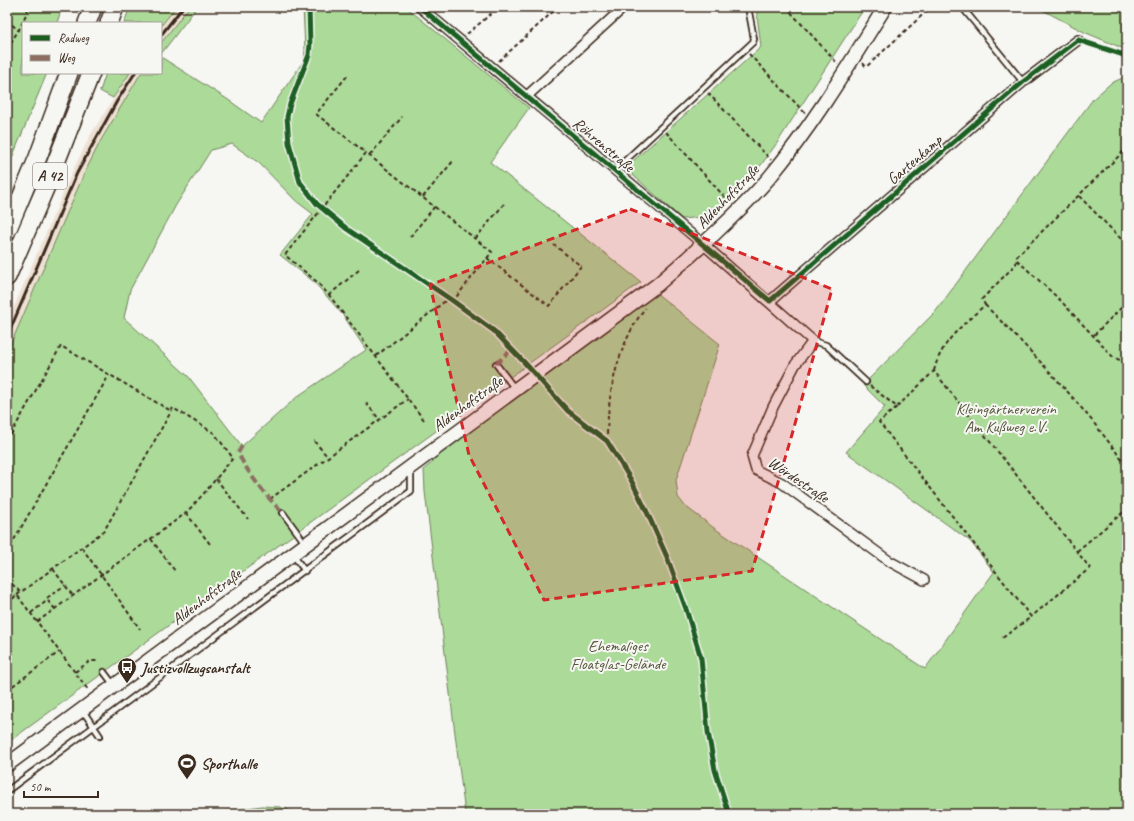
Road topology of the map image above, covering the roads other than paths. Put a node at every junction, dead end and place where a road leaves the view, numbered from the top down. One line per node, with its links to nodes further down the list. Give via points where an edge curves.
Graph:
1 (93, 7): 8 (highway)
2 (115, 7): 9 (highway)
3 (420, 7): 14 (street, Röhrenstraße)
4 (624, 7): 14 (street)
5 (748, 7): 15 (lane, via 754,39 746,50)
6 (885, 7): 17 (street, Aldenhofstraße, via 812,121 777,167)
7 (962, 7): 13 (lane)
8 (87, 22)
9 (109, 22)
10 (1078, 40): 13 (street, Gartenkamp)
11 (69, 74): 16 (highway, A 42)
12 (91, 74): 18 (highway, A 42)
13 (1023, 82): 19 (street, Gartenkamp)
14 (527, 96): 15 (street, Röhrenstraße)
15 (615, 170): 17 (street, Röhrenstraße)
16 (7, 231)
17 (704, 244): 19 (street, Röhrenstraße); 23 (street, Aldenhofstraße, via 657,285)
18 (7, 277)
19 (770, 302): 20 (street, Röhrenstraße)
20 (813, 341): 22 (lane, Röhrenstraße, via 826,345); 29 (street, Wördestraße, via 795,365 773,407 752,456 756,470 782,483 889,561)
21 (496, 364): 23 (lane)
22 (866, 382)
23 (514, 390): 24 (street, Aldenhofstraße)
24 (410, 466): 26 (street, Aldenhofstraße); 28 (lane, via 411,491)
25 (283, 513): 26 (lane)
26 (305, 543): 27 (street, Aldenhofstraße)
27 (292, 553): 28 (lane); 31 (street, Aldenhofstraße)
28 (305, 571): 33 (lane)
29 (924, 580)
30 (104, 672): 31 (lane)
31 (114, 686): 32 (street, Aldenhofstraße)
32 (82, 710): 33 (lane); 35 (street, Aldenhofstraße)
33 (94, 726): 34 (lane); 36 (lane)
34 (100, 736)
35 (7, 765)
36 (7, 790)

